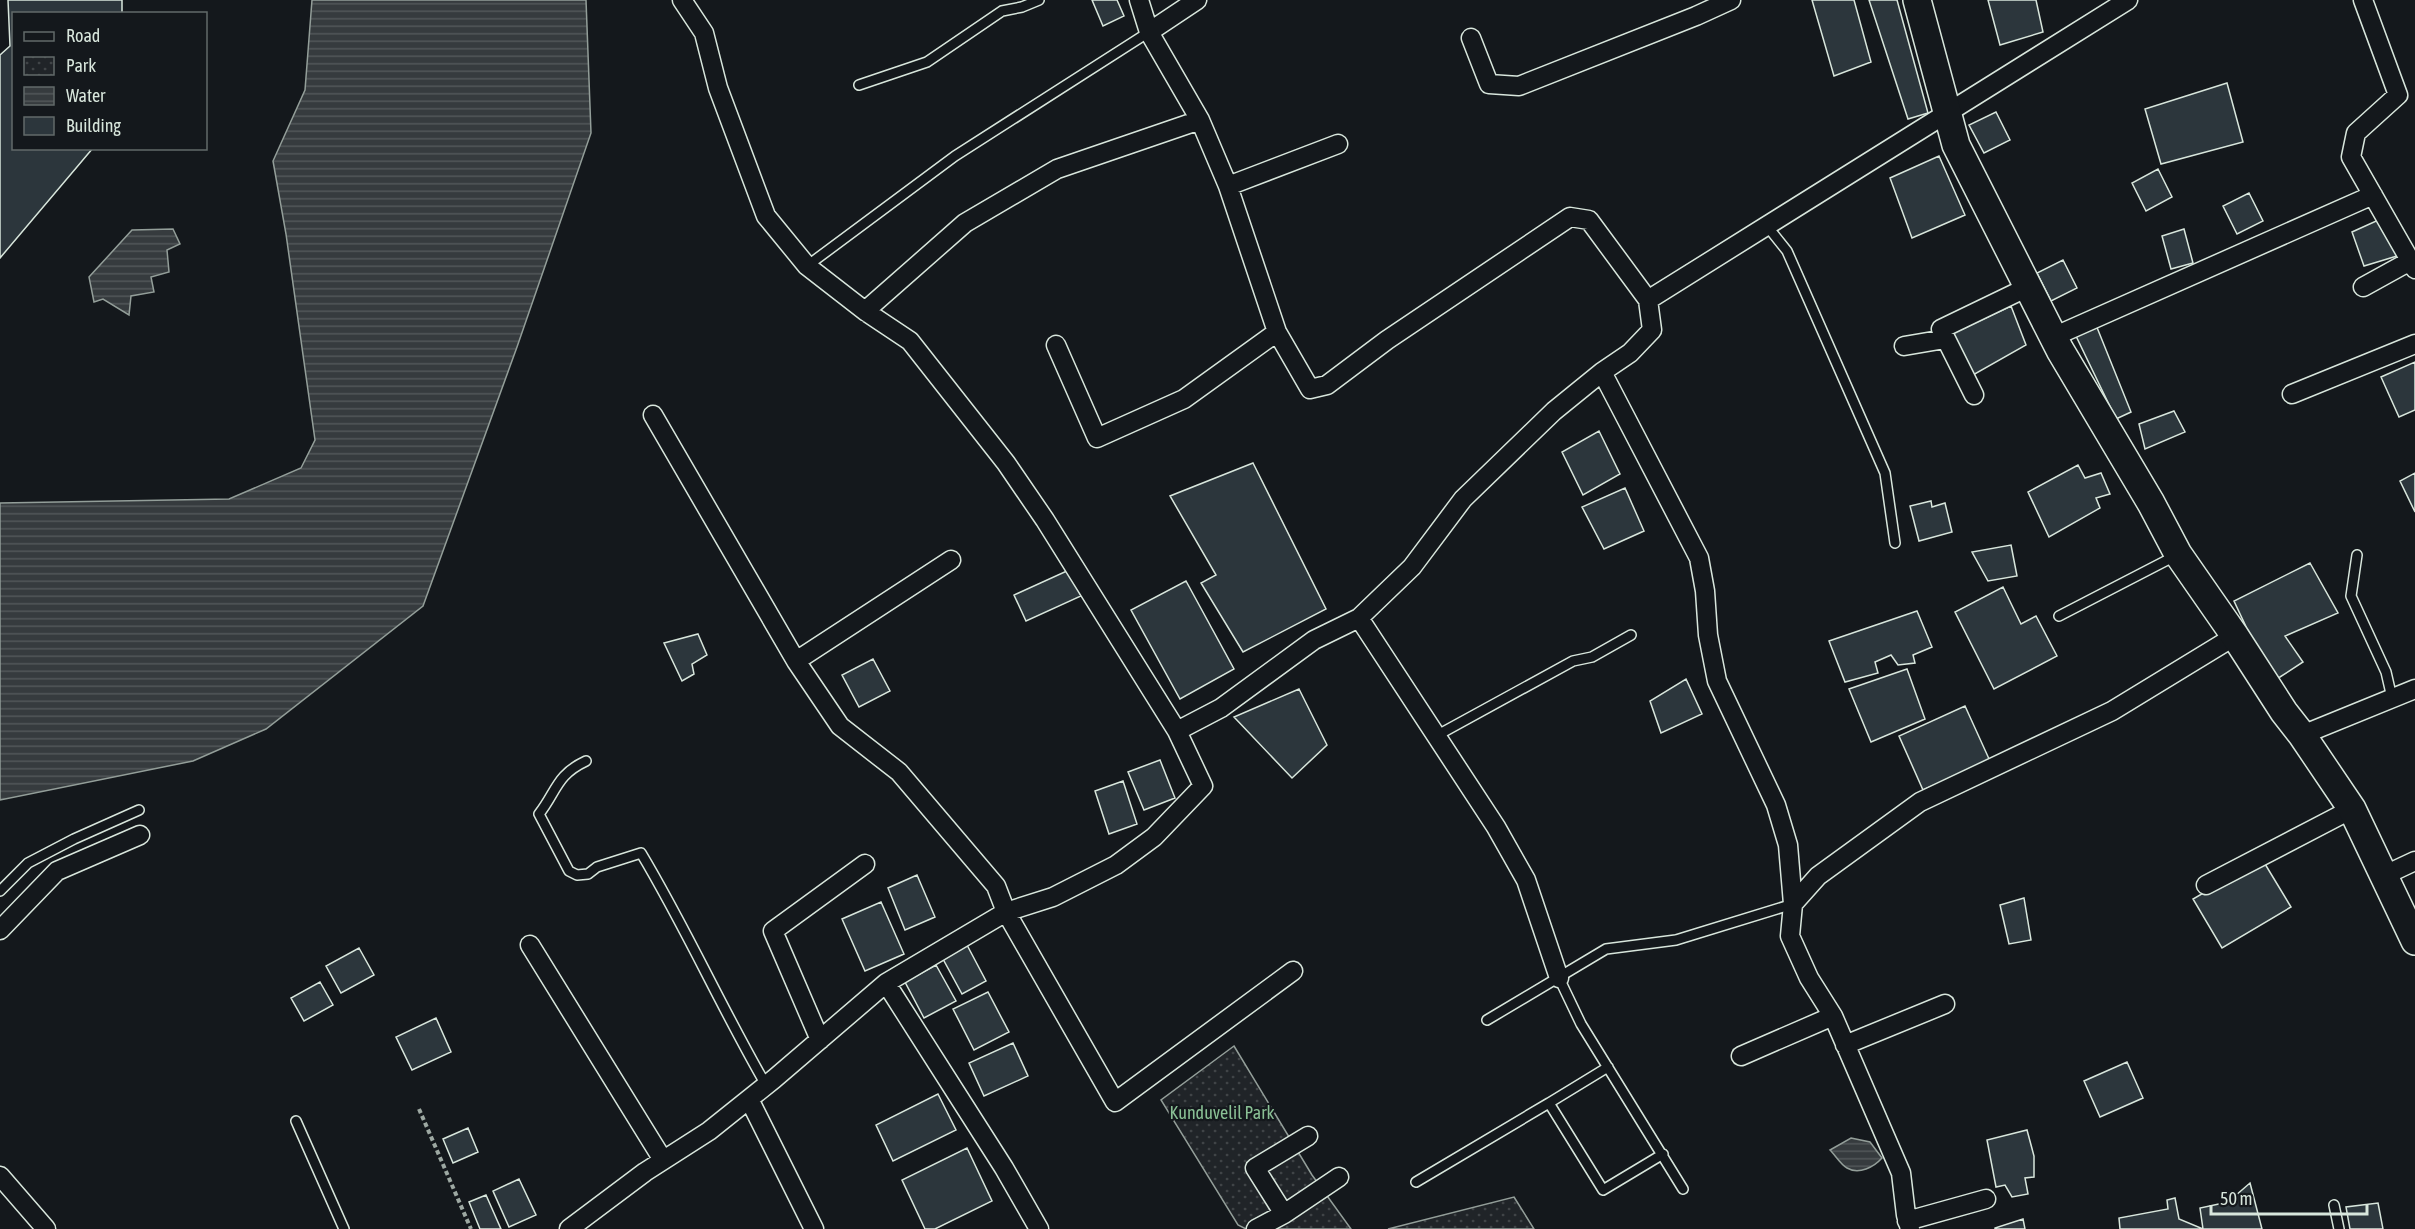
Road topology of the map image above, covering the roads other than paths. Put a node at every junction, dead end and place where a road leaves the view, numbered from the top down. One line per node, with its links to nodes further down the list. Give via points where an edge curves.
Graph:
1 (682, 0): 20 (street, via 704,33 718,88 766,216)
2 (1039, 0): 12 (lane, via 1002,11 927,62)
3 (1139, 0): 10 (street)
4 (1197, 0): 10 (street)
5 (1731, 0): 9 (street)
6 (1917, 0): 13 (street)
7 (2128, 0): 13 (street)
8 (2363, 0): 17 (street, via 2398,95 2356,133 2351,157)
9 (1693, 8): 11 (street, via 1519,86 1489,84)
10 (1149, 32): 14 (street); 20 (lane, via 955,156)
11 (1471, 38)
12 (859, 85)
13 (1947, 113): 18 (street); 21 (street, via 1956,145)
14 (1200, 120): 16 (street); 24 (street, via 1058,169 965,223)
15 (1338, 144): 16 (street)
16 (1228, 186): 25 (street)
17 (2373, 195): 19 (street); 26 (street)
18 (1767, 226): 23 (street); 35 (lane, via 1787,251 1885,473)
19 (2413, 265): 22 (street)
20 (807, 266): 24 (street)
21 (2028, 287): 26 (street); 27 (street, via 1941,329)
22 (2363, 287)
23 (1648, 300): 25 (street, via 1589,220 1570,217 1387,340 1328,385 1310,389); 31 (street, via 1652,330 1630,353)
24 (865, 311): 46 (street, via 910,341 1006,463)
25 (1277, 332): 29 (street, via 1184,399 1097,438)
26 (2053, 337): 36 (street)
27 (1945, 339): 30 (street); 33 (street)
28 (2415, 344): 32 (street)
29 (1056, 345)
30 (1904, 346)
31 (1602, 372): 40 (street, via 1554,411 1463,499 1412,567); 58 (street, via 1699,558 1707,636 1717,681 1776,805 1788,845)
32 (2292, 394)
33 (1974, 395)
34 (653, 415): 43 (street)
35 (1895, 543)
36 (2178, 554): 39 (lane); 42 (street)
37 (2357, 555): 45 (lane, via 2351,596 2386,672)
38 (951, 560): 43 (street)
39 (2059, 616)
40 (1359, 618): 46 (street, via 1314,640 1221,708); 48 (street)
41 (1631, 635): 48 (lane, via 1592,657 1574,661)
42 (2235, 636): 47 (street); 58 (street, via 2112,711 1920,802 1818,876)
43 (796, 661): 59 (street, via 840,726 899,772 996,886)
44 (2415, 689): 45 (street)
45 (2392, 698): 47 (street)
46 (1177, 731): 59 (street, via 1203,786 1154,837 1116,865 1053,897)
47 (2302, 735): 50 (street)
48 (1436, 736): 64 (street, via 1526,880)
49 (586, 761): 73 (lane, via 559,780 539,814 569,871 588,874 597,867 641,853)
50 (2352, 809): 55 (street); 56 (street)
51 (139, 810): 57 (lane, via 28,862)
52 (140, 835): 60 (street, via 57,871)
53 (2415, 861): 55 (street)
54 (865, 864): 69 (street, via 773,931)
55 (2383, 876): 61 (street)
56 (2206, 885)
57 (0, 891)
58 (1793, 904): 64 (lane, via 1676,939 1606,949); 67 (street, via 1790,936 1809,978)
59 (1006, 912): 63 (street, via 1115,1102); 65 (street)
60 (0, 930)
61 (2415, 941)
62 (530, 945): 79 (street)
63 (1293, 972)
64 (1558, 978): 68 (lane); 72 (lane)
65 (886, 983): 69 (street); 92 (street)
66 (1945, 1004): 70 (street)
67 (1833, 1016): 70 (street); 71 (street)
68 (1487, 1020)
69 (820, 1040): 73 (street)
70 (1845, 1045): 87 (street, via 1901,1173)
71 (1741, 1056)
72 (1608, 1067): 75 (lane); 78 (lane)
73 (766, 1085): 74 (street)
74 (749, 1099): 79 (street); 91 (street)
75 (1549, 1103): 78 (lane, via 1603,1190); 82 (lane)
76 (296, 1121): 89 (lane)
77 (1308, 1136): 86 (street, via 1255,1168)
78 (1663, 1154): 83 (lane)
79 (663, 1160): 90 (street)
80 (0, 1176): 88 (street)
81 (1339, 1177): 86 (street)
82 (1416, 1182)
83 (1683, 1189)
84 (1986, 1199): 87 (street)
85 (2334, 1205): 94 (lane)
86 (1284, 1214): 93 (street)
87 (1908, 1225)
88 (46, 1229)
89 (344, 1229)
90 (569, 1229)
91 (814, 1229)
92 (1039, 1229)
93 (1256, 1229)
94 (2339, 1229)

